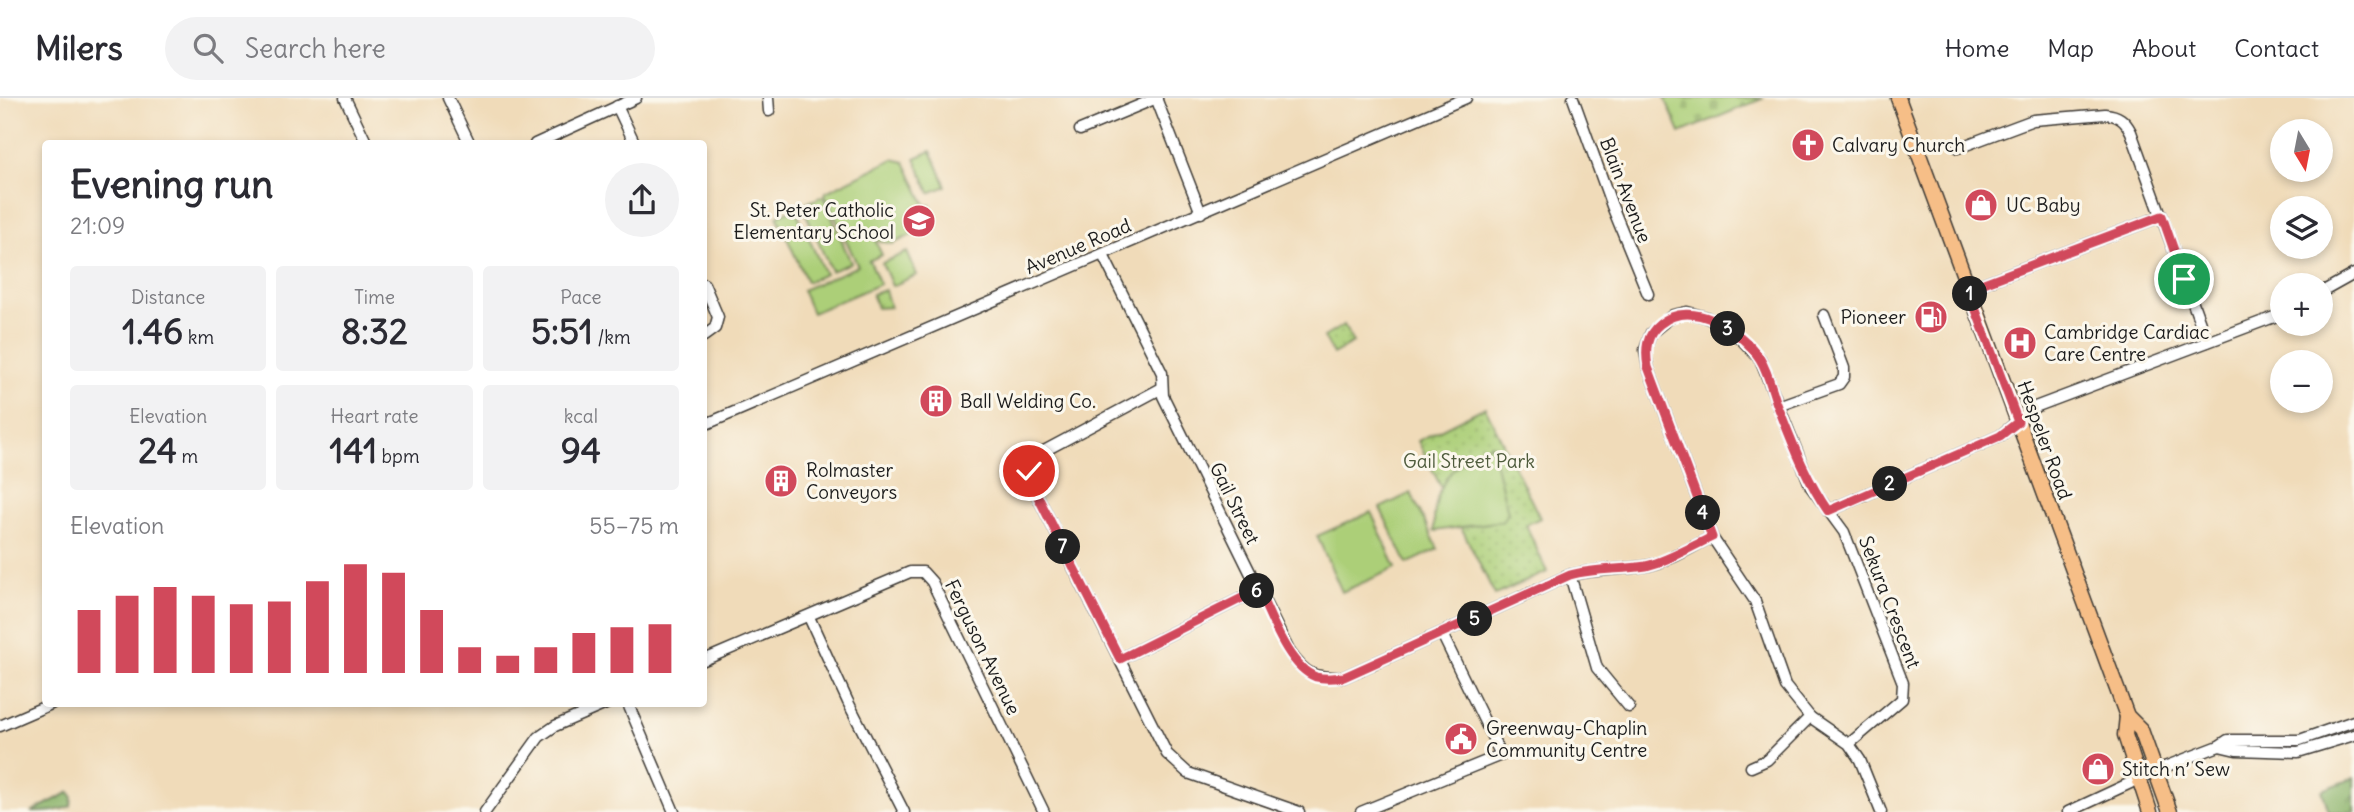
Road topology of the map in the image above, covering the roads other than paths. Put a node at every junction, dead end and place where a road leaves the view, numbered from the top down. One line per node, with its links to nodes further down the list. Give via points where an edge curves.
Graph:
1 (345, 98): 12 (street)
2 (448, 98): 13 (street)
3 (636, 98): 9 (street)
4 (768, 98): 10 (street)
5 (1156, 98): 11 (street); 17 (street)
6 (1466, 98): 17 (street, Avenue Road)
7 (1573, 98): 24 (street, Blain Avenue)
8 (1898, 98): 22 (main road, Hespeler Road)
9 (617, 106): 14 (street); 15 (street)
10 (769, 111)
11 (1080, 130)
12 (365, 140)
13 (468, 140)
14 (544, 140)
15 (633, 140)
16 (1958, 148): 18 (street, via 2033,120 2115,115 2127,124)
17 (1201, 213): 19 (street, Avenue Road)
18 (2162, 216): 22 (street); 28 (street)
19 (1103, 255): 29 (street, Gail Street, via 1162,373); 32 (street, Avenue Road)
20 (2354, 274): 21 (street)
21 (2333, 286)
22 (1968, 289): 31 (main road, Hespeler Road)
23 (707, 291): 27 (street, via 718,317 715,328)
24 (1648, 295)
25 (1824, 315): 30 (street, via 1844,377 1839,384)
26 (2270, 318): 28 (street)
27 (707, 334)
28 (2207, 342): 31 (street, via 2035,407)
29 (1162, 388): 36 (street, Gail Street); 40 (street, via 1031,458 1032,485)
30 (1778, 406): 33 (street, Sekura Crescent, via 1811,486); 34 (street, Sekura Crescent, via 1760,359 1728,329 1687,312 1673,315 1651,333 1645,350 1648,367)
31 (2018, 422): 33 (street, via 2000,436); 45 (main road, Hespeler Road)
32 (707, 424)
33 (1828, 511): 50 (street, Sekura Crescent, via 1844,532 1903,683 1902,699)
34 (1712, 537): 35 (street, Gail Street, via 1646,566); 46 (street, Sekura Crescent, via 1755,601 1785,686)
35 (1570, 575): 38 (street, Gail Street); 44 (street, via 1597,668)
36 (1258, 590): 38 (street, Gail Street, via 1301,669 1318,678 1344,677); 40 (street)
37 (809, 617): 39 (street, Ferguson Avenue); 57 (street); 58 (street, Ferguson Avenue, via 910,572 923,572 932,582)
38 (1442, 634): 60 (street, via 1501,755)
39 (707, 659)
40 (1120, 659): 59 (street, via 1167,754 1188,773)
41 (44, 707): 48 (street)
42 (599, 707): 55 (street, via 539,737)
43 (629, 707): 56 (street)
44 (1629, 707)
45 (2127, 716): 53 (main road, Hespeler Road, via 2141,730); 54 (main road, Hespeler Road, via 2125,736)
46 (1810, 717): 50 (street, Sekura Crescent); 52 (street, via 1767,760)
47 (2354, 721): 51 (street, via 2300,740 2228,740)
48 (0, 726)
49 (2354, 735): 51 (street, via 2298,752)
50 (1849, 744): 61 (street, Sekura Crescent)
51 (2219, 746): 53 (street)
52 (1751, 767)
53 (2156, 771): 54 (street); 64 (main road, Hespeler Road)
54 (2138, 779): 62 (street); 63 (main road, Hespeler Road)
55 (485, 812)
56 (674, 812)
57 (904, 812)
58 (1044, 812)
59 (1300, 812)
60 (1362, 812)
61 (1881, 812)
62 (2068, 812)
63 (2150, 812)
64 (2170, 812)

